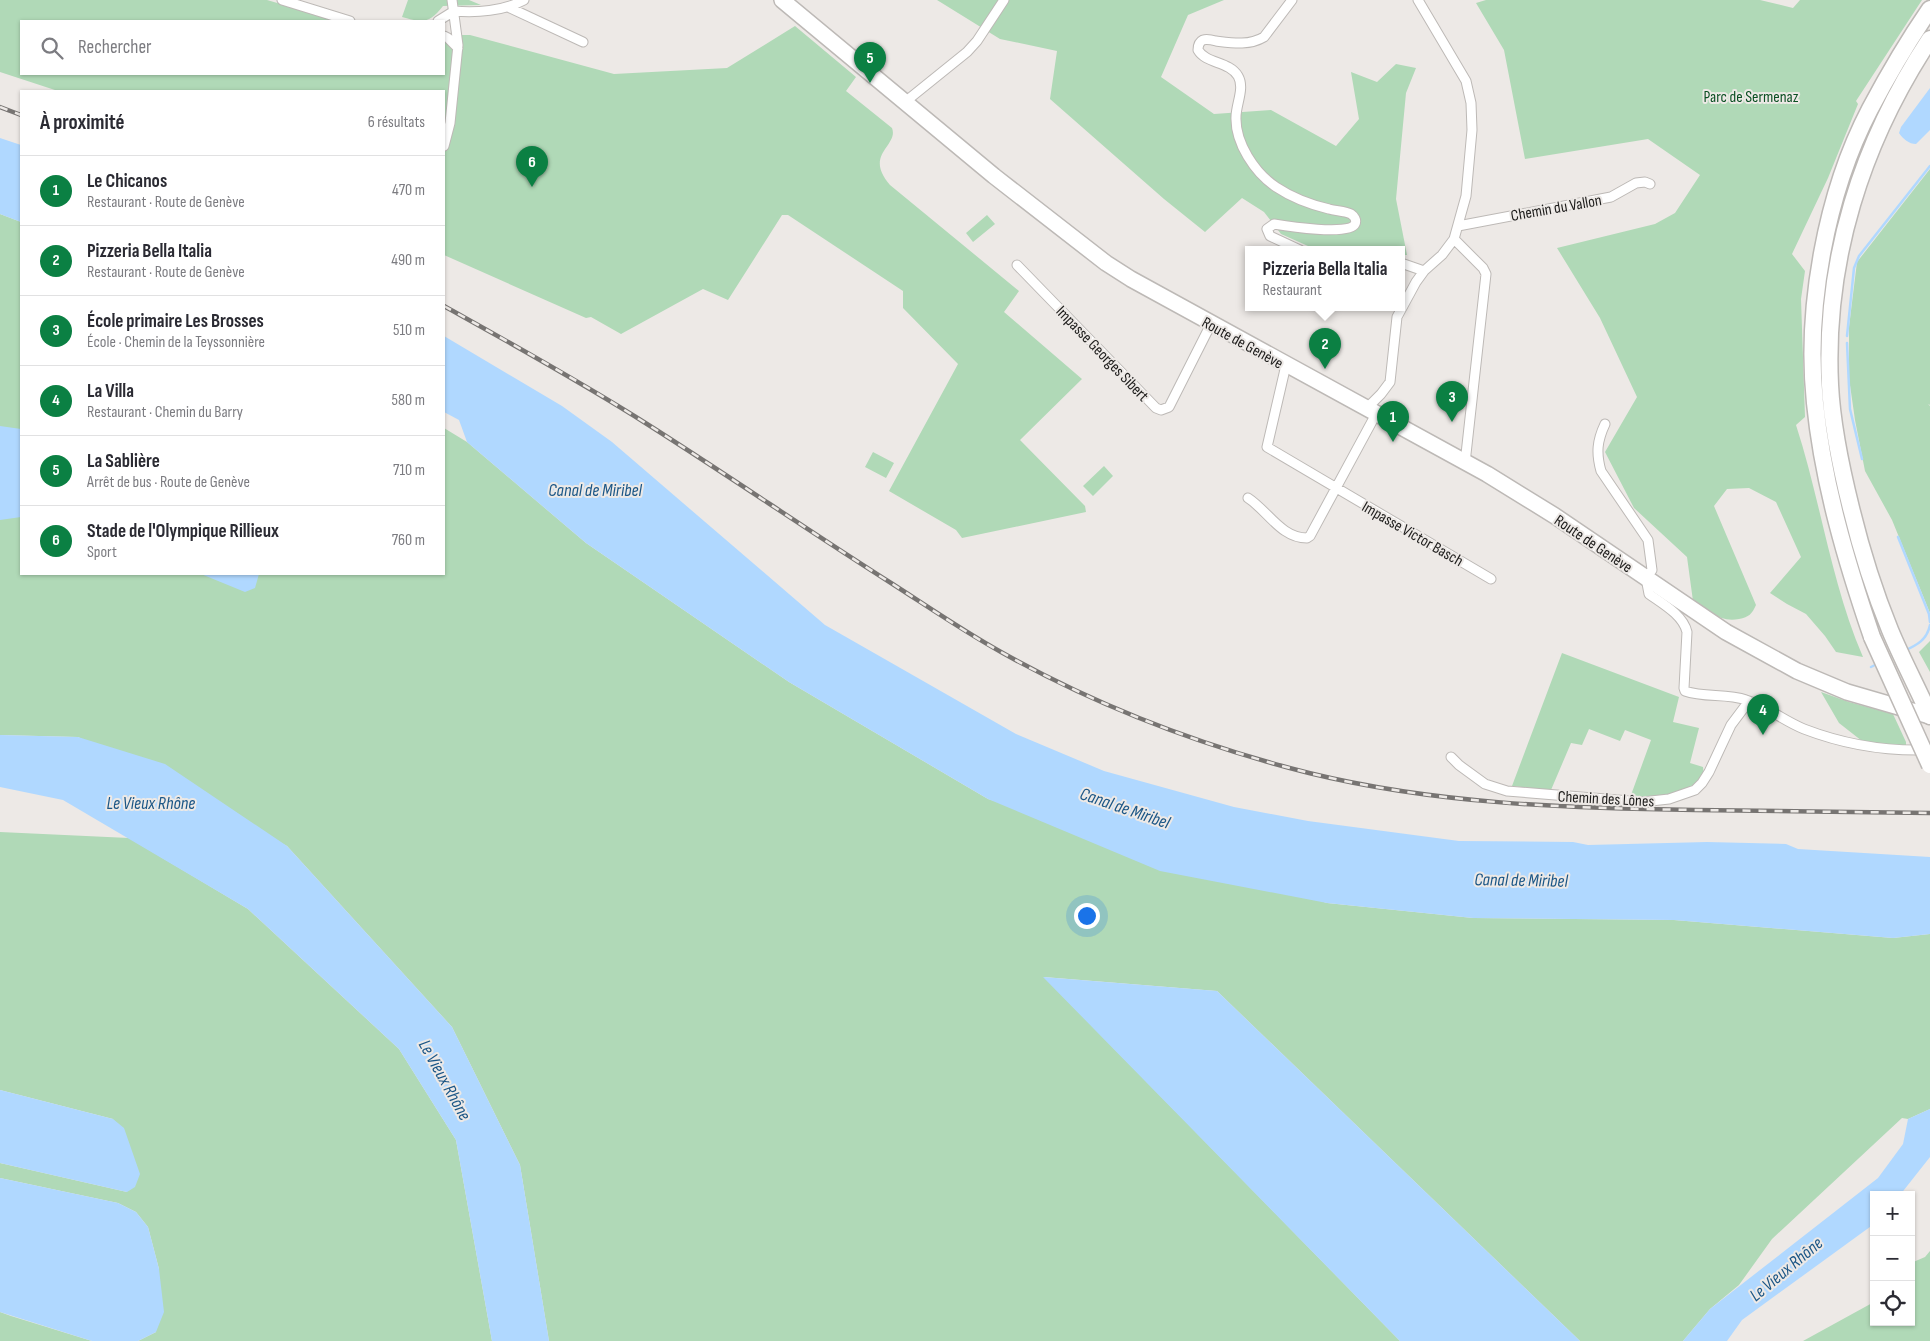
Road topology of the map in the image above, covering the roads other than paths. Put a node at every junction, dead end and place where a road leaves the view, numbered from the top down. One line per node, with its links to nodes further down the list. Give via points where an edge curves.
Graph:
1 (282, 0): 11 (street)
2 (452, 0): 10 (street)
3 (524, 0): 8 (street)
4 (782, 0): 17 (main road, Route de Genève)
5 (1004, 0): 17 (street, via 967,52)
6 (1292, 0): 22 (street, via 1264,37 1257,41 1236,43 1206,39 1198,45 1204,57 1238,75 1241,87 1236,116 1239,137 1258,170 1282,191 1327,209 1353,215 1355,224 1346,230 1274,224 1267,229 1270,236)
7 (1418, 0): 20 (street, via 1466,81 1471,103 1466,196)
8 (508, 6): 10 (street); 15 (street)
9 (1930, 9): 41 (highway, bridge, via 1869,111 1836,197 1816,299 1813,351 1814,401 1820,443 1843,546 1872,637)
10 (454, 11): 12 (street); 16 (street)
11 (347, 20)
12 (440, 20)
13 (445, 36): 16 (street)
14 (1930, 39): 38 (highway, via 1888,111 1860,177 1840,247 1831,312 1830,386 1840,460 1857,532 1890,630)
15 (582, 42)
16 (458, 48): 18 (street)
17 (906, 102): 28 (main road, Route de Genève, via 1001,182 1106,263)
18 (445, 142)
19 (1650, 184): 20 (street, Chemin du Vallon, via 1636,183 1611,197)
20 (1458, 226): 21 (street)
21 (1454, 239): 25 (street); 32 (street, via 1486,274)
22 (1291, 246)
23 (1405, 264): 25 (street)
24 (1017, 265): 28 (street, Impasse Georges Sibert, via 1161,410 1169,407)
25 (1424, 271): 26 (street)
26 (1405, 302)
27 (1400, 311): 30 (street, via 1390,382)
28 (1211, 324): 29 (main road, Route de Genève)
29 (1286, 365): 30 (main road, Route de Genève); 33 (street, Impasse Victor Basch, via 1267,447)
30 (1371, 411): 32 (main road, Route de Genève); 33 (street)
31 (1606, 424): 35 (street, via 1597,442 1598,461 1601,471 1648,540 1652,570)
32 (1465, 463): 35 (main road, Route de Genève, via 1554,516)
33 (1336, 488): 34 (street, via 1307,538 1290,534); 36 (street, Impasse Victor Basch)
34 (1248, 498)
35 (1646, 578): 37 (street, via 1649,594 1684,623 1687,632 1685,691); 38 (main road, Route de Genève, via 1726,632 1787,666 1847,692)
36 (1491, 579)
37 (1749, 701): 39 (street, via 1773,711 1788,722 1833,738 1888,749); 40 (street, Chemin des Lônes, via 1731,725 1702,783 1695,790 1669,799 1642,802 1508,790 1485,784)
38 (1930, 716)
39 (1930, 750)
40 (1451, 757)
41 (1930, 765)

